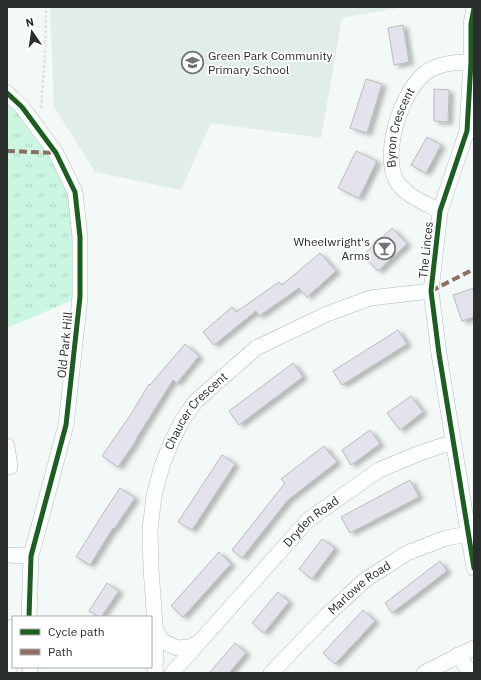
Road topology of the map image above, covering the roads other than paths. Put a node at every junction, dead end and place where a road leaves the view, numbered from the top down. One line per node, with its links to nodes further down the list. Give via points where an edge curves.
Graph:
1 (474, 8): 2 (street, The Linces, via 471,24)
2 (471, 62): 4 (street, The Linces, via 467,130); 4 (street, Byron Crescent, via 452,62 425,73 402,107 391,152 391,167 397,181 412,197)
3 (7, 93): 12 (street, Old Park Hill, via 22,107 56,153 74,192 80,237 80,297 66,425)
4 (440, 211): 5 (street, The Linces)
5 (431, 291): 6 (street, The Linces); 16 (street, Chaucer Crescent, via 370,298 327,314 256,348 196,401 171,443 154,496 150,529)
6 (453, 442): 9 (street, The Linces); 17 (street, Dryden Road, via 379,470 308,520)
7 (7, 447): 8 (street)
8 (10, 467)
9 (468, 496): 10 (street, The Linces)
10 (468, 534): 13 (street, The Linces); 23 (street, Marlowe Road, via 446,538 407,553 365,580)
11 (7, 555): 12 (street)
12 (31, 556): 14 (street, Old Park Hill)
13 (474, 568)
14 (30, 616)
15 (12, 627): 20 (street)
16 (155, 629): 17 (street, via 162,641 177,648 190,647); 21 (street, Chaucer Crescent)
17 (199, 642): 22 (street, Dryden Road)
18 (474, 648): 19 (street)
19 (458, 656): 24 (street); 25 (street)
20 (9, 673)
21 (155, 673)
22 (172, 673)
23 (271, 673)
24 (424, 673)
25 (470, 673)

